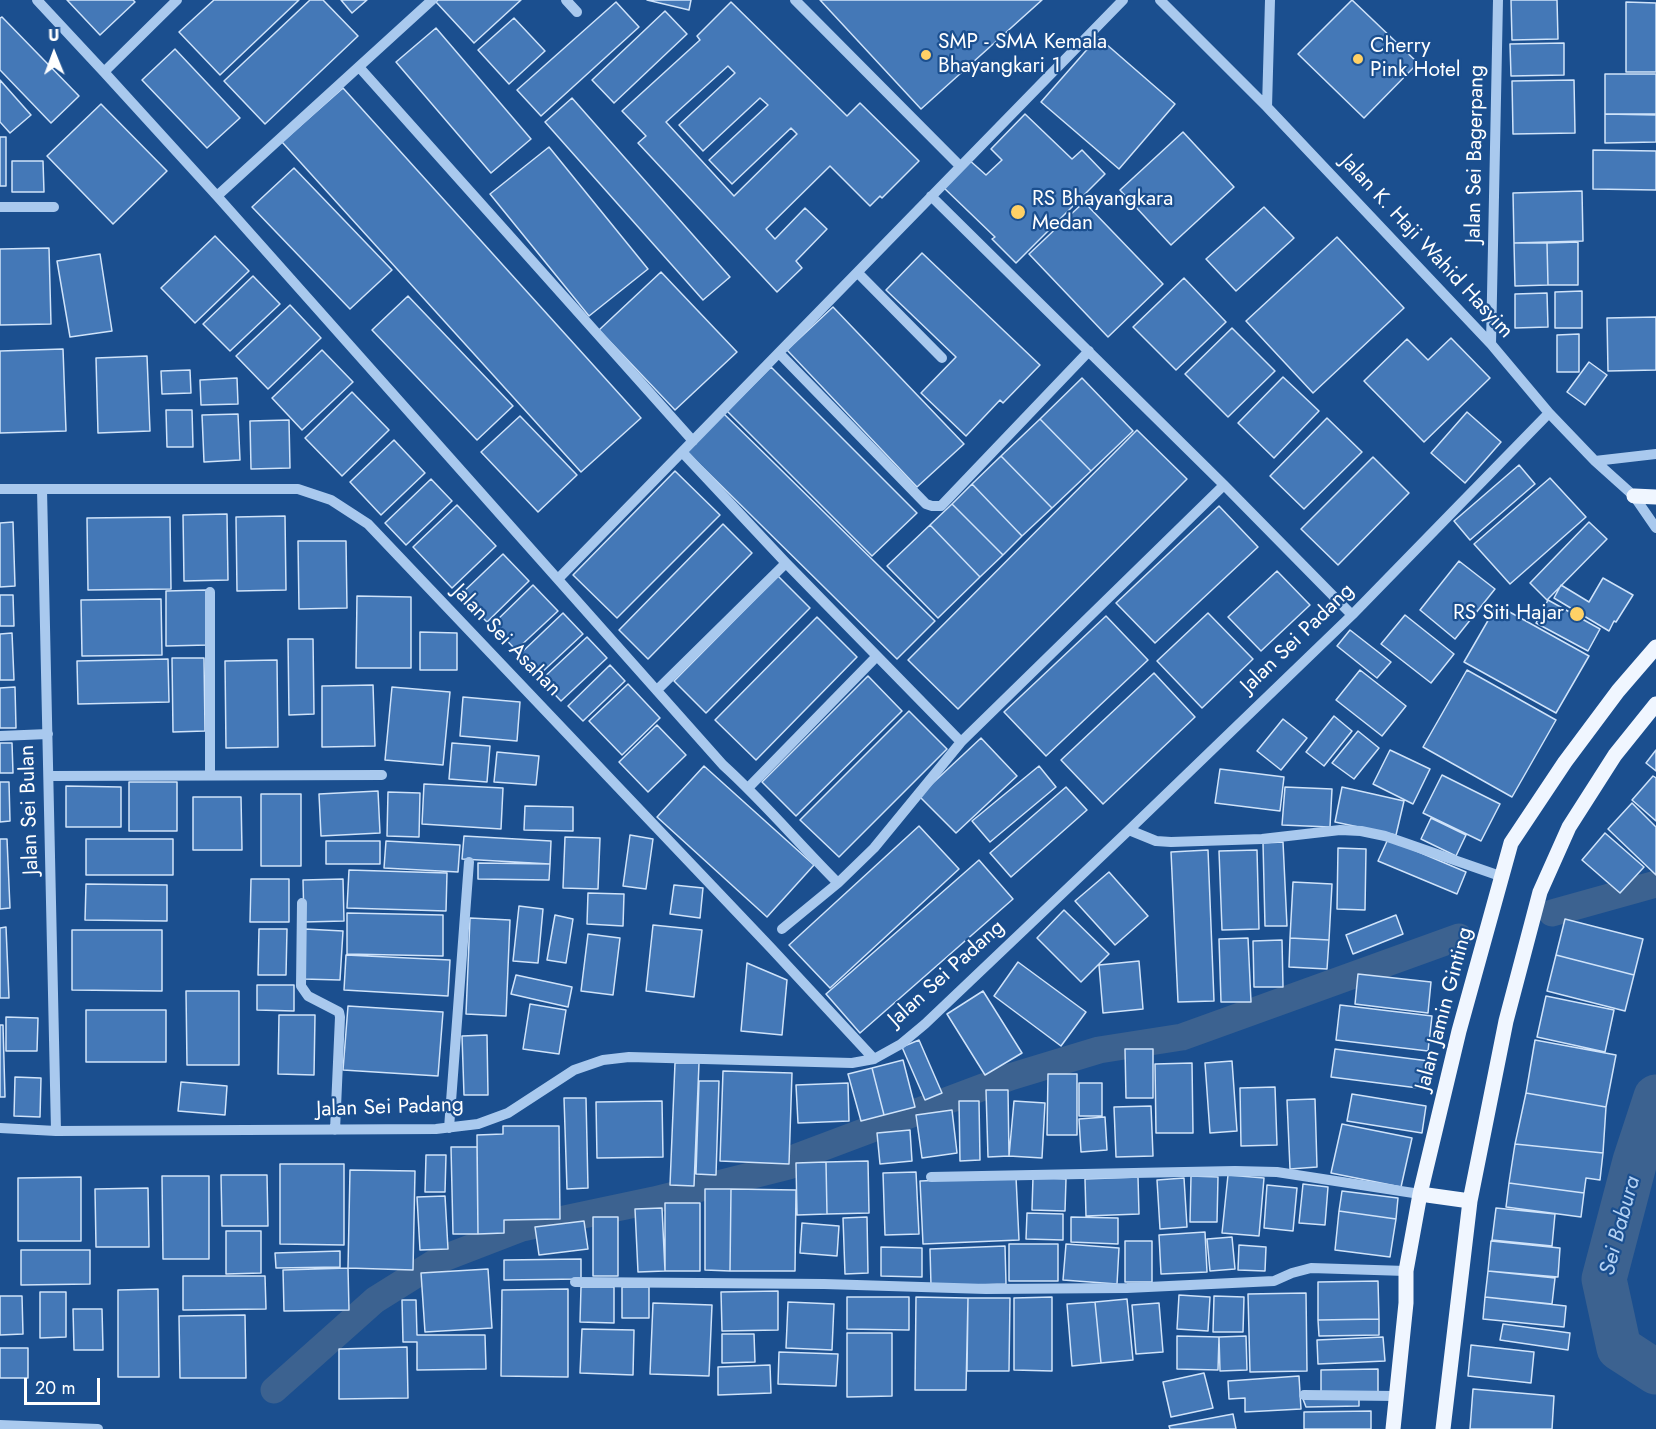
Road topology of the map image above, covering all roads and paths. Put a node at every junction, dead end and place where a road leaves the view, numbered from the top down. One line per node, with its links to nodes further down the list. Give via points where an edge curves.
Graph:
1 (37, 0): 12 (street)
2 (177, 0): 12 (street)
3 (432, 0): 11 (street)
4 (566, 0): 10 (street)
5 (795, 0): 14 (street)
6 (1123, 0): 14 (street)
7 (1160, 0): 13 (street, Jalan K. Haji Wahid Hasyim)
8 (1269, 0): 13 (street)
9 (1498, 0): 20 (street, Jalan Sei Bagerpang)
10 (577, 12)
11 (359, 67): 15 (street); 25 (street)
12 (105, 72): 15 (street)
13 (1267, 107): 20 (street, Jalan K. Haji Wahid Hasyim)
14 (960, 166): 16 (street)
15 (217, 196): 36 (street)
16 (931, 196): 19 (street); 21 (street)
17 (0, 207): 18 (street)
18 (54, 207)
19 (858, 273): 22 (street); 23 (street)
20 (1491, 344): 24 (street, Jalan K. Haji Wahid Hasyim)
21 (1089, 351): 22 (street, via 941,506 926,504); 29 (street)
22 (779, 353): 25 (street)
23 (942, 358)
24 (1549, 413): 28 (street, Jalan K. Haji Wahid Hasyim); 38 (street, Jalan Sei Padang)
25 (693, 441): 26 (street)
26 (683, 453): 35 (street); 36 (street)
27 (1656, 454): 28 (street)
28 (1595, 461): 32 (street, Jalan K. Haji Wahid Hasyim)
29 (1224, 484): 38 (street); 45 (street)
30 (0, 489): 31 (street, Jalan Sei Asahan)
31 (42, 489): 43 (street, Jalan Sei Bulan); 56 (street, Jalan Sei Asahan, via 298,489 330,500 368,524)
32 (1634, 496): 33 (main road); 34 (street, Jalan K. Haji Wahid Hasyim)
33 (1656, 498)
34 (1656, 528)
35 (786, 563): 40 (street); 41 (street)
36 (558, 579): 41 (street)
37 (210, 592): 46 (street)
38 (1352, 615): 50 (street, Jalan Sei Padang)
39 (1656, 646): 52 (main road, Jalan Jamin Ginting, via 1565,762 1511,843)
40 (876, 657): 45 (street); 49 (street)
41 (657, 690): 49 (street)
42 (1656, 704): 63 (main road, via 1615,755 1569,827 1540,892 1506,1021)
43 (48, 734): 44 (street); 48 (street, Jalan Sei Bulan)
44 (0, 736)
45 (961, 742): 53 (street, via 874,848)
46 (210, 775): 47 (street); 48 (street)
47 (382, 775)
48 (50, 776): 60 (street, Jalan Sei Bulan)
49 (748, 788): 53 (street)
50 (1129, 830): 52 (street, via 1156,841 1171,842 1361,831); 56 (street, Jalan Sei Padang, via 925,1024)
51 (469, 862): 58 (street)
52 (1503, 877): 62 (main road, Jalan Jamin Ginting, via 1459,1031)
53 (838, 883): 55 (street)
54 (302, 903): 59 (street, via 301,986 308,996 339,1012 340,1017)
55 (782, 929)
56 (874, 1059): 58 (street, Jalan Sei Padang, via 852,1063 629,1057 603,1060 574,1070 508,1113 478,1124)
57 (0, 1128): 60 (street, Jalan Sei Padang)
58 (449, 1128): 59 (street, Jalan Sei Padang)
59 (335, 1130): 60 (street, Jalan Sei Padang)
60 (56, 1131)
61 (931, 1177): 62 (street, via 1276,1172)
62 (1420, 1194): 63 (main road); 64 (main road, Jalan Jamin Ginting)
63 (1470, 1201): 71 (main road)
64 (1406, 1271): 65 (street, via 1311,1268 1274,1281 1127,1288); 67 (main road, Jalan Jamin Ginting)
65 (575, 1282)
66 (1304, 1395): 67 (street)
67 (1396, 1396): 70 (main road, Jalan Jamin Ginting)
68 (0, 1425): 69 (street)
69 (98, 1429)
70 (1393, 1429)
71 (1443, 1429)

